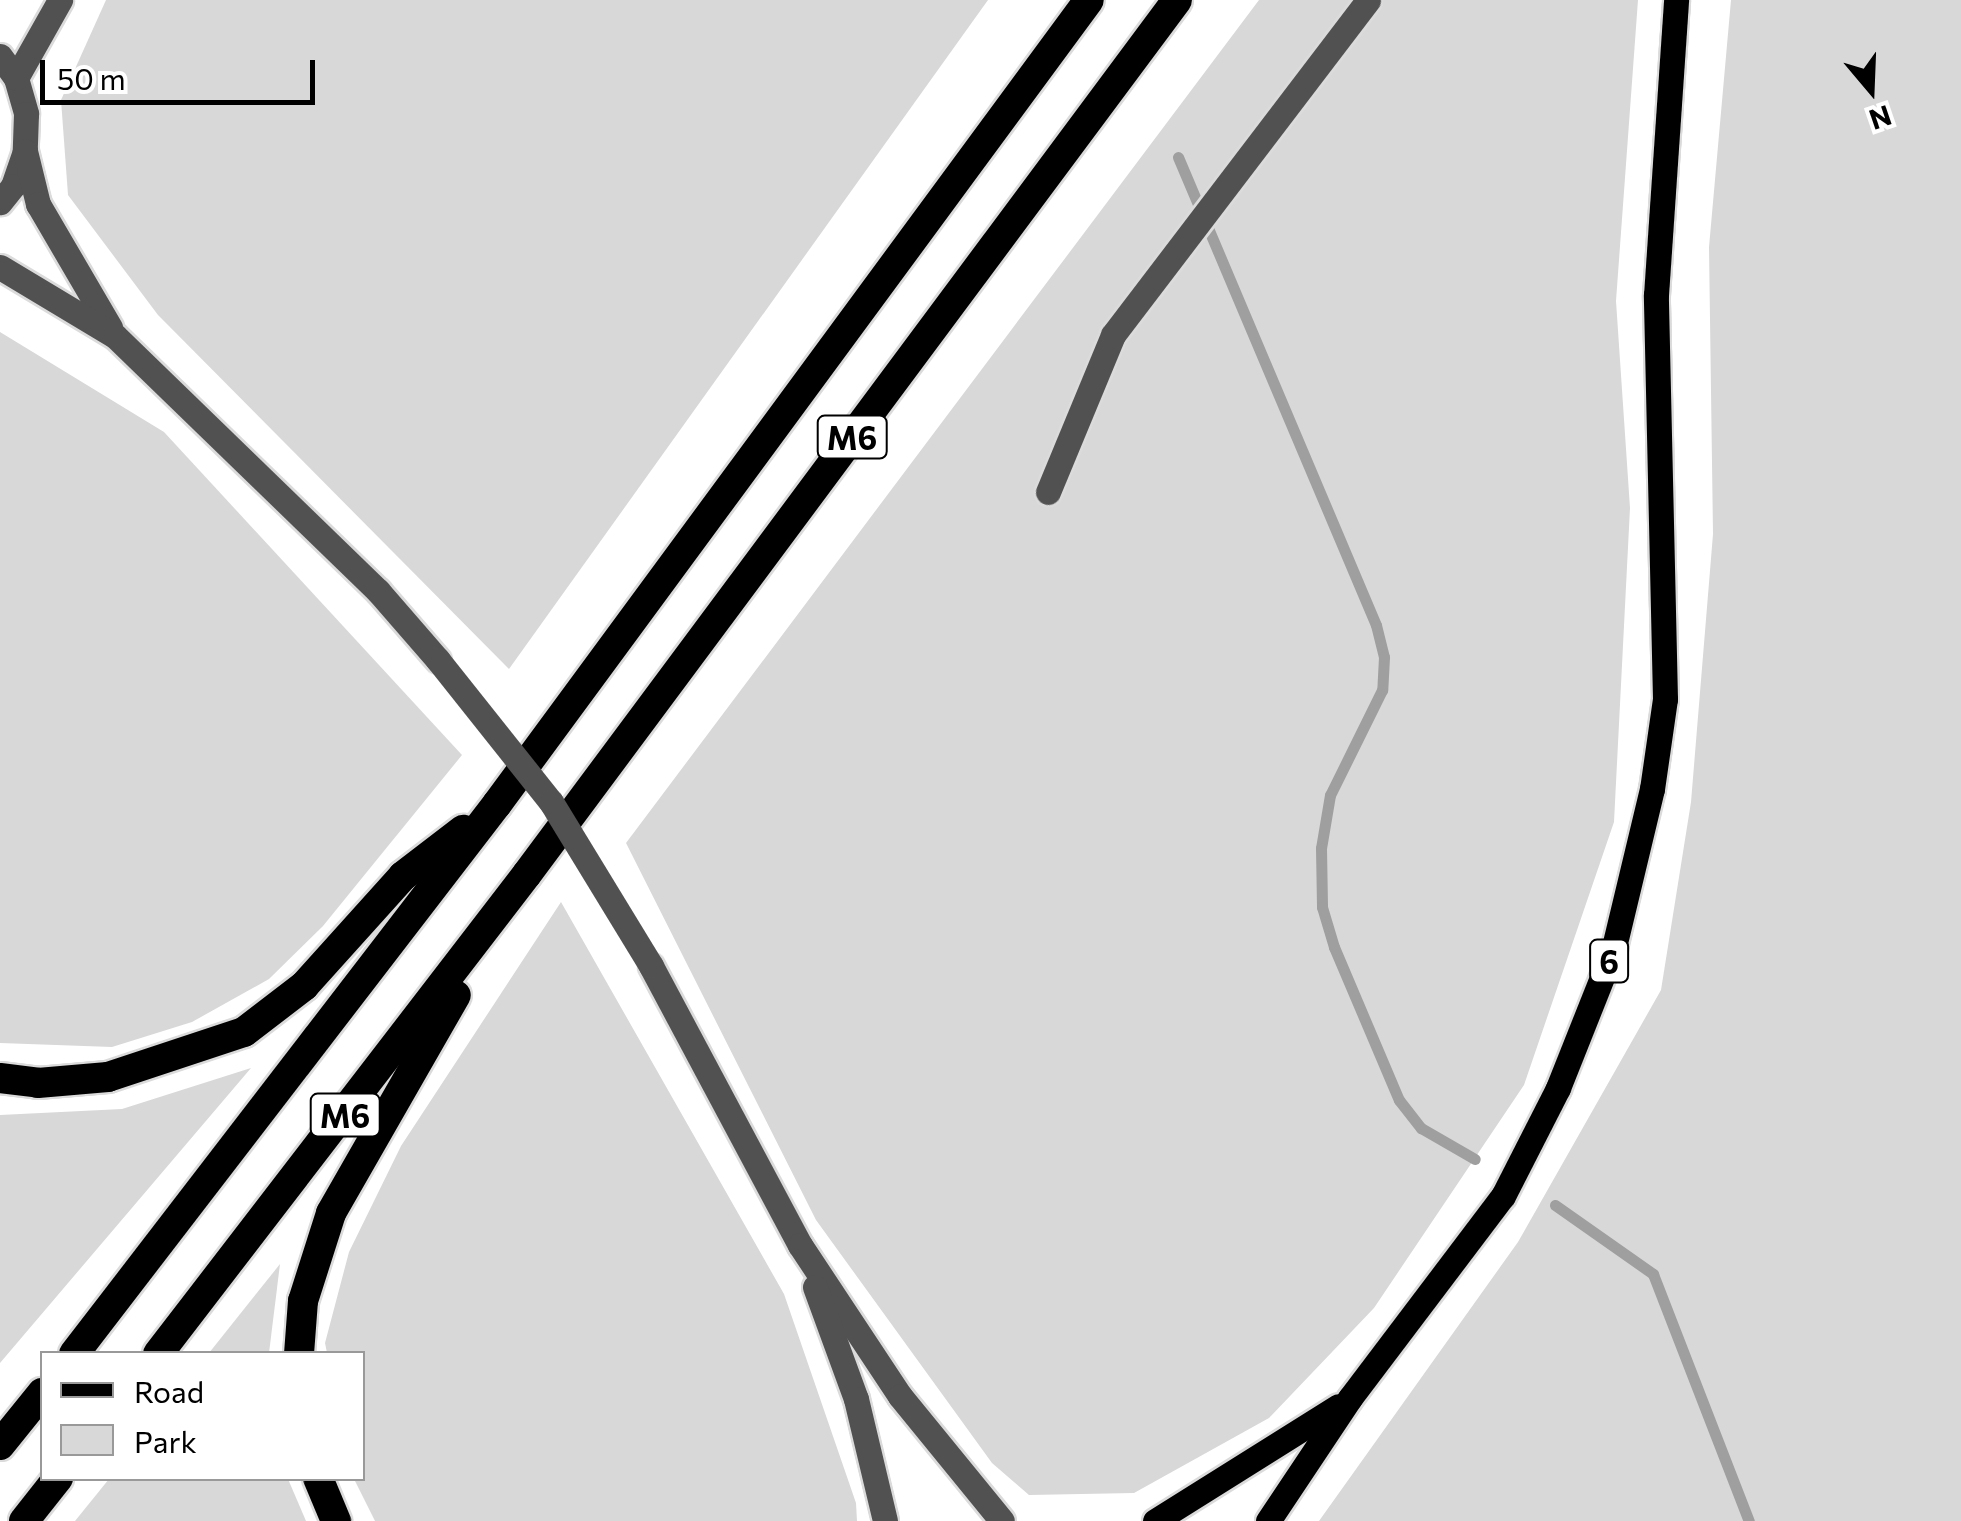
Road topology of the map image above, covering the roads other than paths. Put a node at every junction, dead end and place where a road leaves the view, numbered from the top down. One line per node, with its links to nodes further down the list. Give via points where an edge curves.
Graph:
1 (60, 0): 7 (street)
2 (1089, 0): 13 (highway, M6)
3 (1177, 0): 14 (highway, M6)
4 (1368, 0): 12 (street, via 1113,335)
5 (1676, 0): 21 (main road, 6, via 1656,294 1666,699 1634,873 1588,1020 1534,1140 1503,1196)
6 (0, 56): 7 (street)
7 (16, 78): 8 (street, via 26,114)
8 (25, 150): 9 (street); 11 (street, via 38,204)
9 (0, 202)
10 (0, 267): 11 (street)
11 (115, 336): 16 (street, bridge, via 378,591 551,802 651,966)
12 (1048, 492)
13 (496, 804): 15 (highway, via 404,876 337,954 244,1032 108,1077 38,1083); 17 (highway, M6)
14 (527, 874): 18 (highway, M6); 19 (highway, via 331,1213 302,1302)
15 (0, 1078)
16 (800, 1245): 27 (street, via 856,1399); 28 (street, via 900,1396)
17 (76, 1351)
18 (160, 1351)
19 (299, 1351)
20 (40, 1395): 22 (highway)
21 (1350, 1398): 29 (main road, 6); 30 (main road, 6)
22 (0, 1445)
23 (56, 1481): 25 (highway)
24 (319, 1481): 26 (highway)
25 (24, 1521)
26 (336, 1521)
27 (885, 1521)
28 (1002, 1521)
29 (1156, 1521)
30 (1268, 1521)

